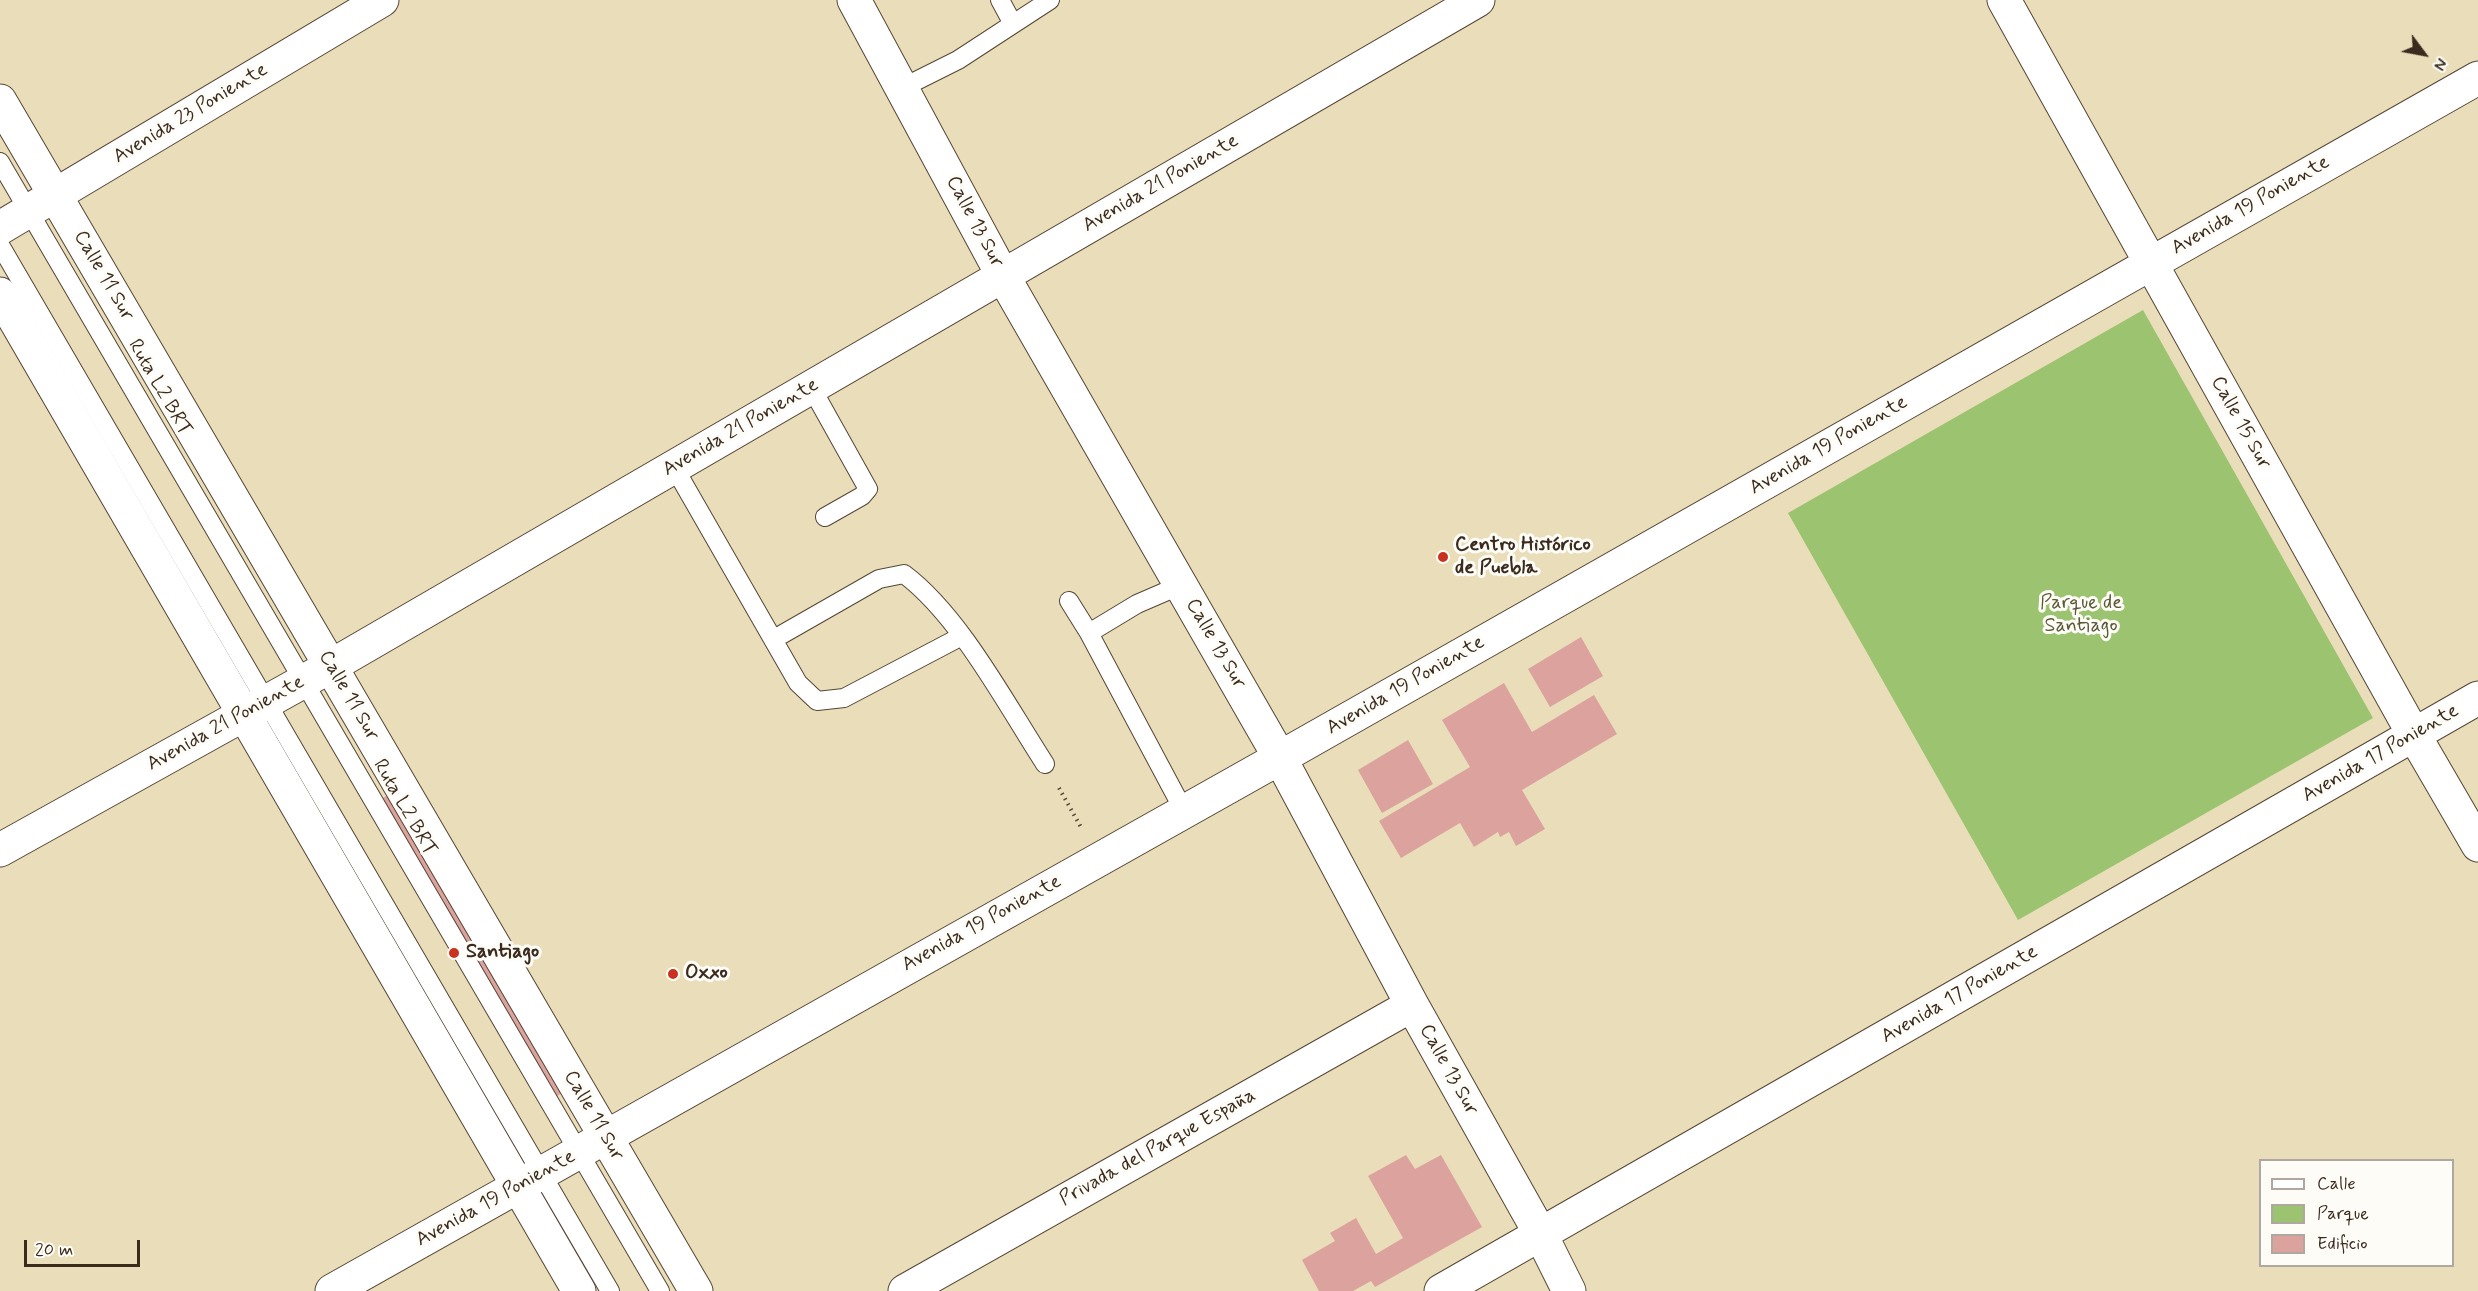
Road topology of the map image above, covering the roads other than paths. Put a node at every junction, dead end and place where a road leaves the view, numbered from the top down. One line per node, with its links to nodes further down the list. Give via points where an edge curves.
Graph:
1 (381, 0): 12 (street, Avenida 23 Poniente)
2 (854, 0): 9 (street, Calle 13 Sur)
3 (1000, 0): 7 (lane)
4 (1050, 0): 7 (lane)
5 (1478, 0): 16 (street, Avenida 21 Poniente)
6 (2004, 0): 15 (street, Calle 15 Sur)
7 (1013, 24): 9 (lane, via 958,60)
8 (2478, 78): 15 (street, Avenida 19 Poniente)
9 (902, 88): 16 (street, Calle 13 Sur)
10 (0, 102): 12 (street, Calle 11 Sur)
11 (0, 162): 12 (lane)
12 (42, 203): 13 (street, Avenida 23 Poniente); 26 (street, Calle 11 Sur)
13 (0, 228)
14 (0, 245): 28 (lane)
15 (2151, 263): 29 (street, Calle 15 Sur); 30 (street, Avenida 19 Poniente)
16 (1003, 276): 18 (street, Avenida 21 Poniente); 21 (street, Calle 13 Sur)
17 (0, 294): 28 (street)
18 (811, 387): 19 (street, Avenida 21 Poniente); 20 (lane, via 868,489)
19 (674, 466): 25 (lane); 26 (street, Avenida 21 Poniente)
20 (825, 517)
21 (1181, 585): 23 (lane, via 1137,604); 30 (street, Calle 13 Sur)
22 (1069, 601): 23 (lane)
23 (1089, 633): 32 (lane)
24 (962, 636): 25 (lane, via 922,588 904,574 879,579); 25 (lane, via 844,698 817,701 798,683); 31 (lane)
25 (774, 639)
26 (317, 674): 28 (street, Avenida 21 Poniente); 36 (street, Calle 11 Sur)
27 (2478, 699): 29 (street, Avenida 17 Poniente)
28 (255, 708): 34 (street, Avenida 21 Poniente); 37 (street)
29 (2414, 735): 33 (street, Calle 15 Sur); 38 (street, Avenida 17 Poniente)
30 (1280, 758): 32 (street, Avenida 19 Poniente); 35 (street, Calle 13 Sur)
31 (1045, 764)
32 (1184, 810): 36 (street, Avenida 19 Poniente)
33 (2478, 845)
34 (0, 850)
35 (1412, 1005): 38 (street, Calle 13 Sur); 44 (street, Privada del Parque España)
36 (592, 1145): 37 (street, Avenida 19 Poniente); 42 (lane); 43 (street, Calle 11 Sur)
37 (530, 1180): 39 (street, Avenida 19 Poniente); 40 (street); 41 (lane)
38 (1541, 1235): 45 (street, Avenida 17 Poniente); 46 (street, Calle 13 Sur)
39 (332, 1291)
40 (579, 1291)
41 (610, 1291)
42 (660, 1291)
43 (696, 1291)
44 (904, 1291)
45 (1441, 1291)
46 (1569, 1291)

